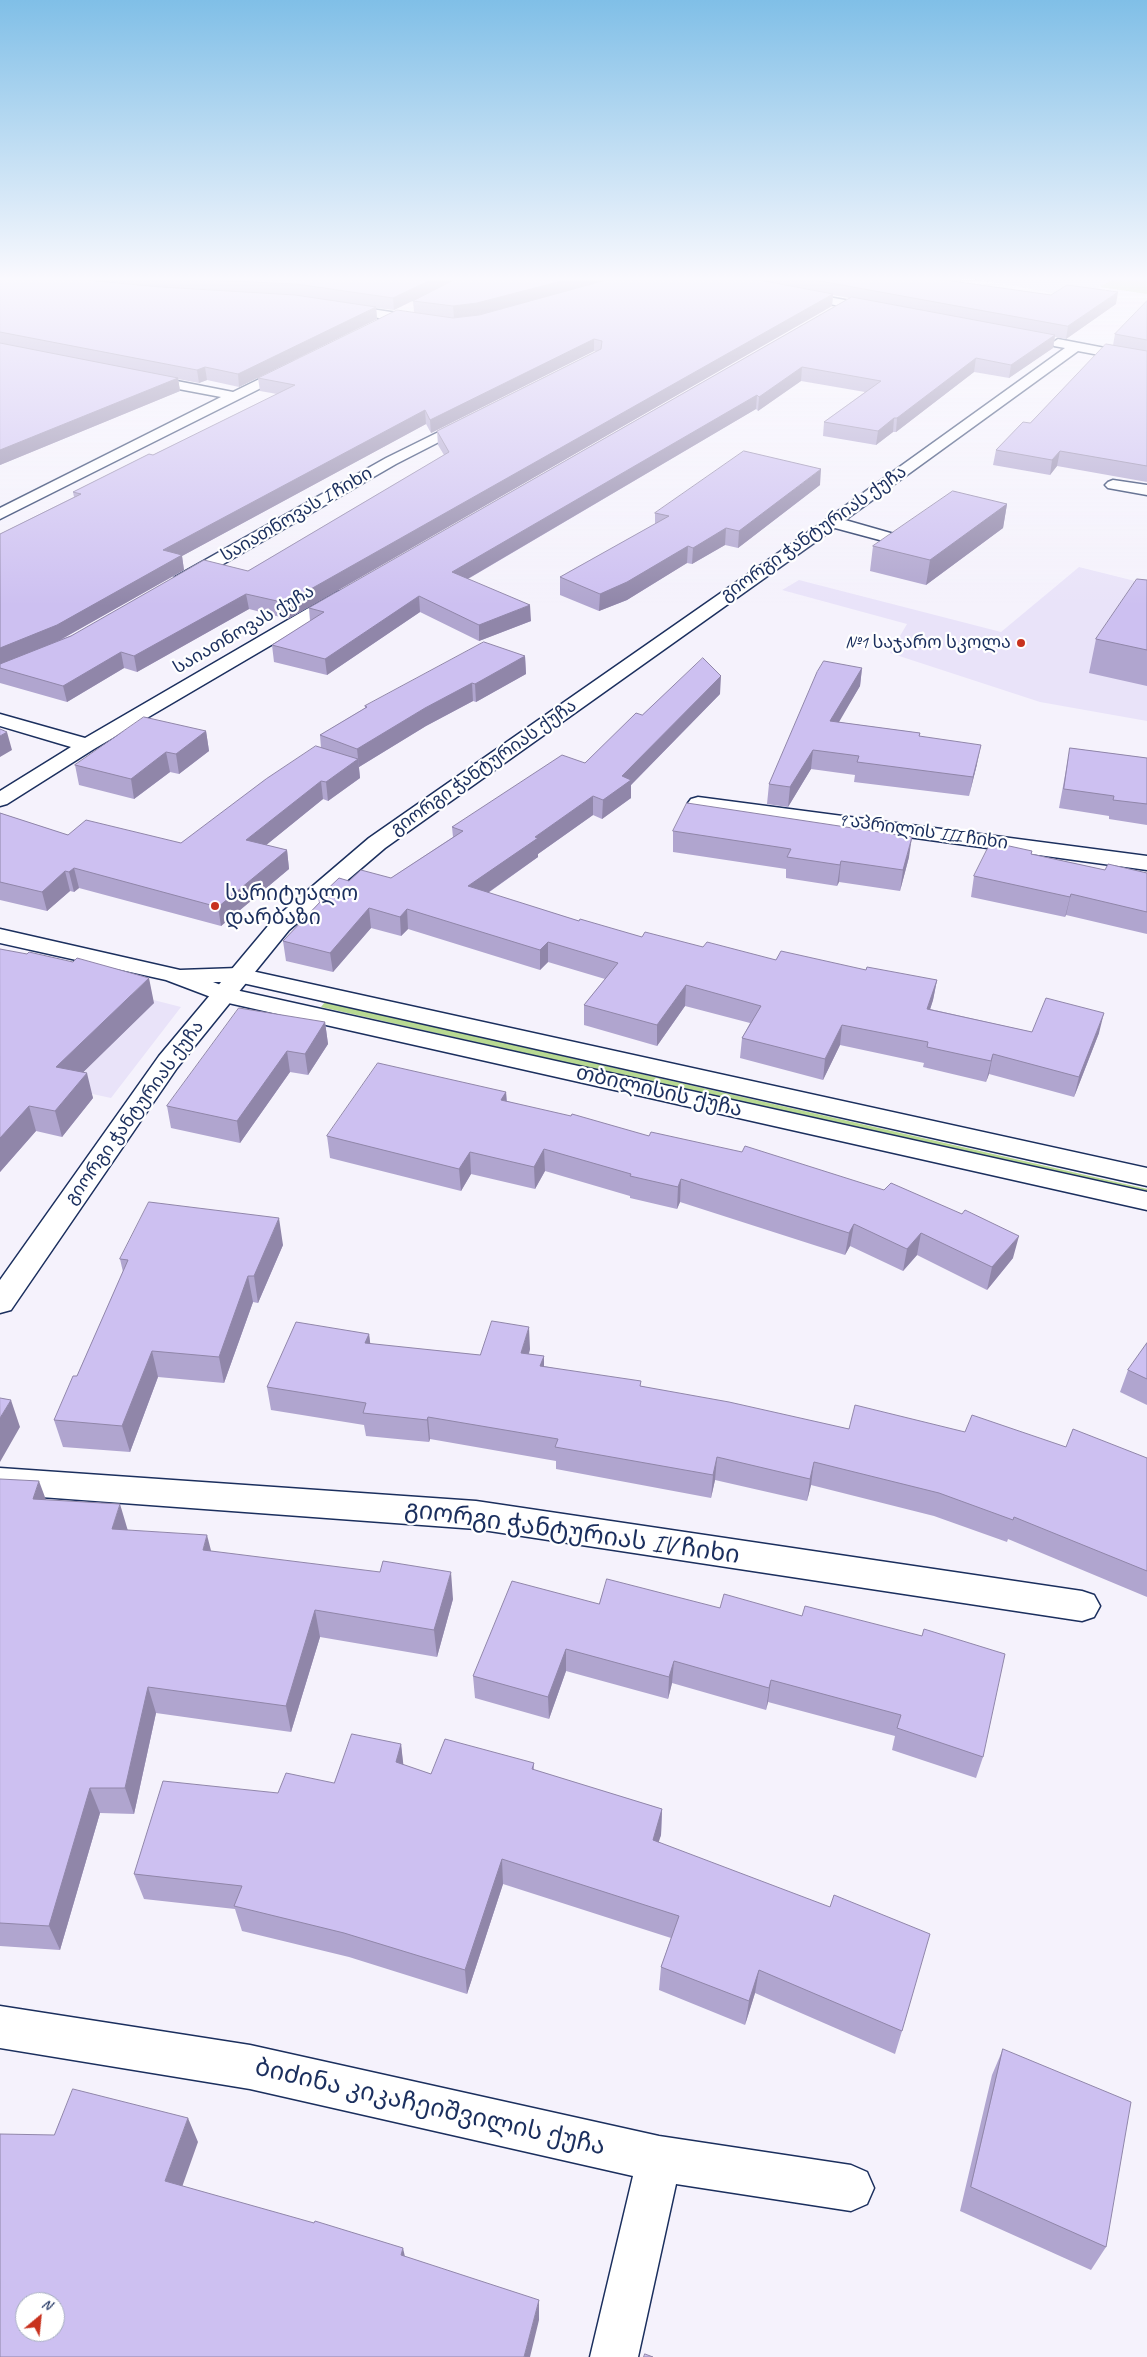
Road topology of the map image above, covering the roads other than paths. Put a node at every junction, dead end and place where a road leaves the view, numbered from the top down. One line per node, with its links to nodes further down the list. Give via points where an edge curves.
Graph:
1 (183, 386): 4 (street)
2 (254, 386): 4 (street)
3 (1021, 386): 11 (street, გიორგი ჭანტურიას ქუჩა)
4 (234, 396): 9 (street)
5 (488, 411): 13 (street, საიათნოვას I ჩიხი, via 390,461)
6 (1113, 484): 7 (street)
7 (1147, 490)
8 (0, 496): 9 (street)
9 (18, 505): 10 (street)
10 (0, 514)
11 (833, 522): 12 (street); 21 (street, გიორგი ჭანტურიას ქუჩა, via 378,843 281,925)
12 (902, 541)
13 (170, 588)
14 (354, 590): 16 (street, საიათნოვას ქუჩა)
15 (0, 720): 16 (street)
16 (87, 745): 17 (street, საიათნოვას ქუჩა)
17 (0, 800)
18 (698, 803): 19 (street, 9 აპრილის III ჩიხი)
19 (1147, 863)
20 (0, 936): 21 (street, თბილისის ქუჩა)
21 (231, 985): 22 (street, თბილისის ქუჩა); 23 (street, თბილისის ქუჩა); 24 (street, გიორგი ჭანტურიას ქუჩა, via 168,1062)
22 (1147, 1177)
23 (1147, 1201)
24 (0, 1302)
25 (0, 1481): 26 (street, გიორგი ჭანტურიას IV ჩიხი, via 476,1515)
26 (1082, 1606)
27 (0, 2027): 28 (street, ბიძინა კიკაჩეიშვილის ქუჩა, via 250,2067)
28 (659, 2160): 29 (street, ბიძინა კიკაჩეიშვილის ქუჩა); 30 (street)
29 (851, 2188)
30 (614, 2357)

